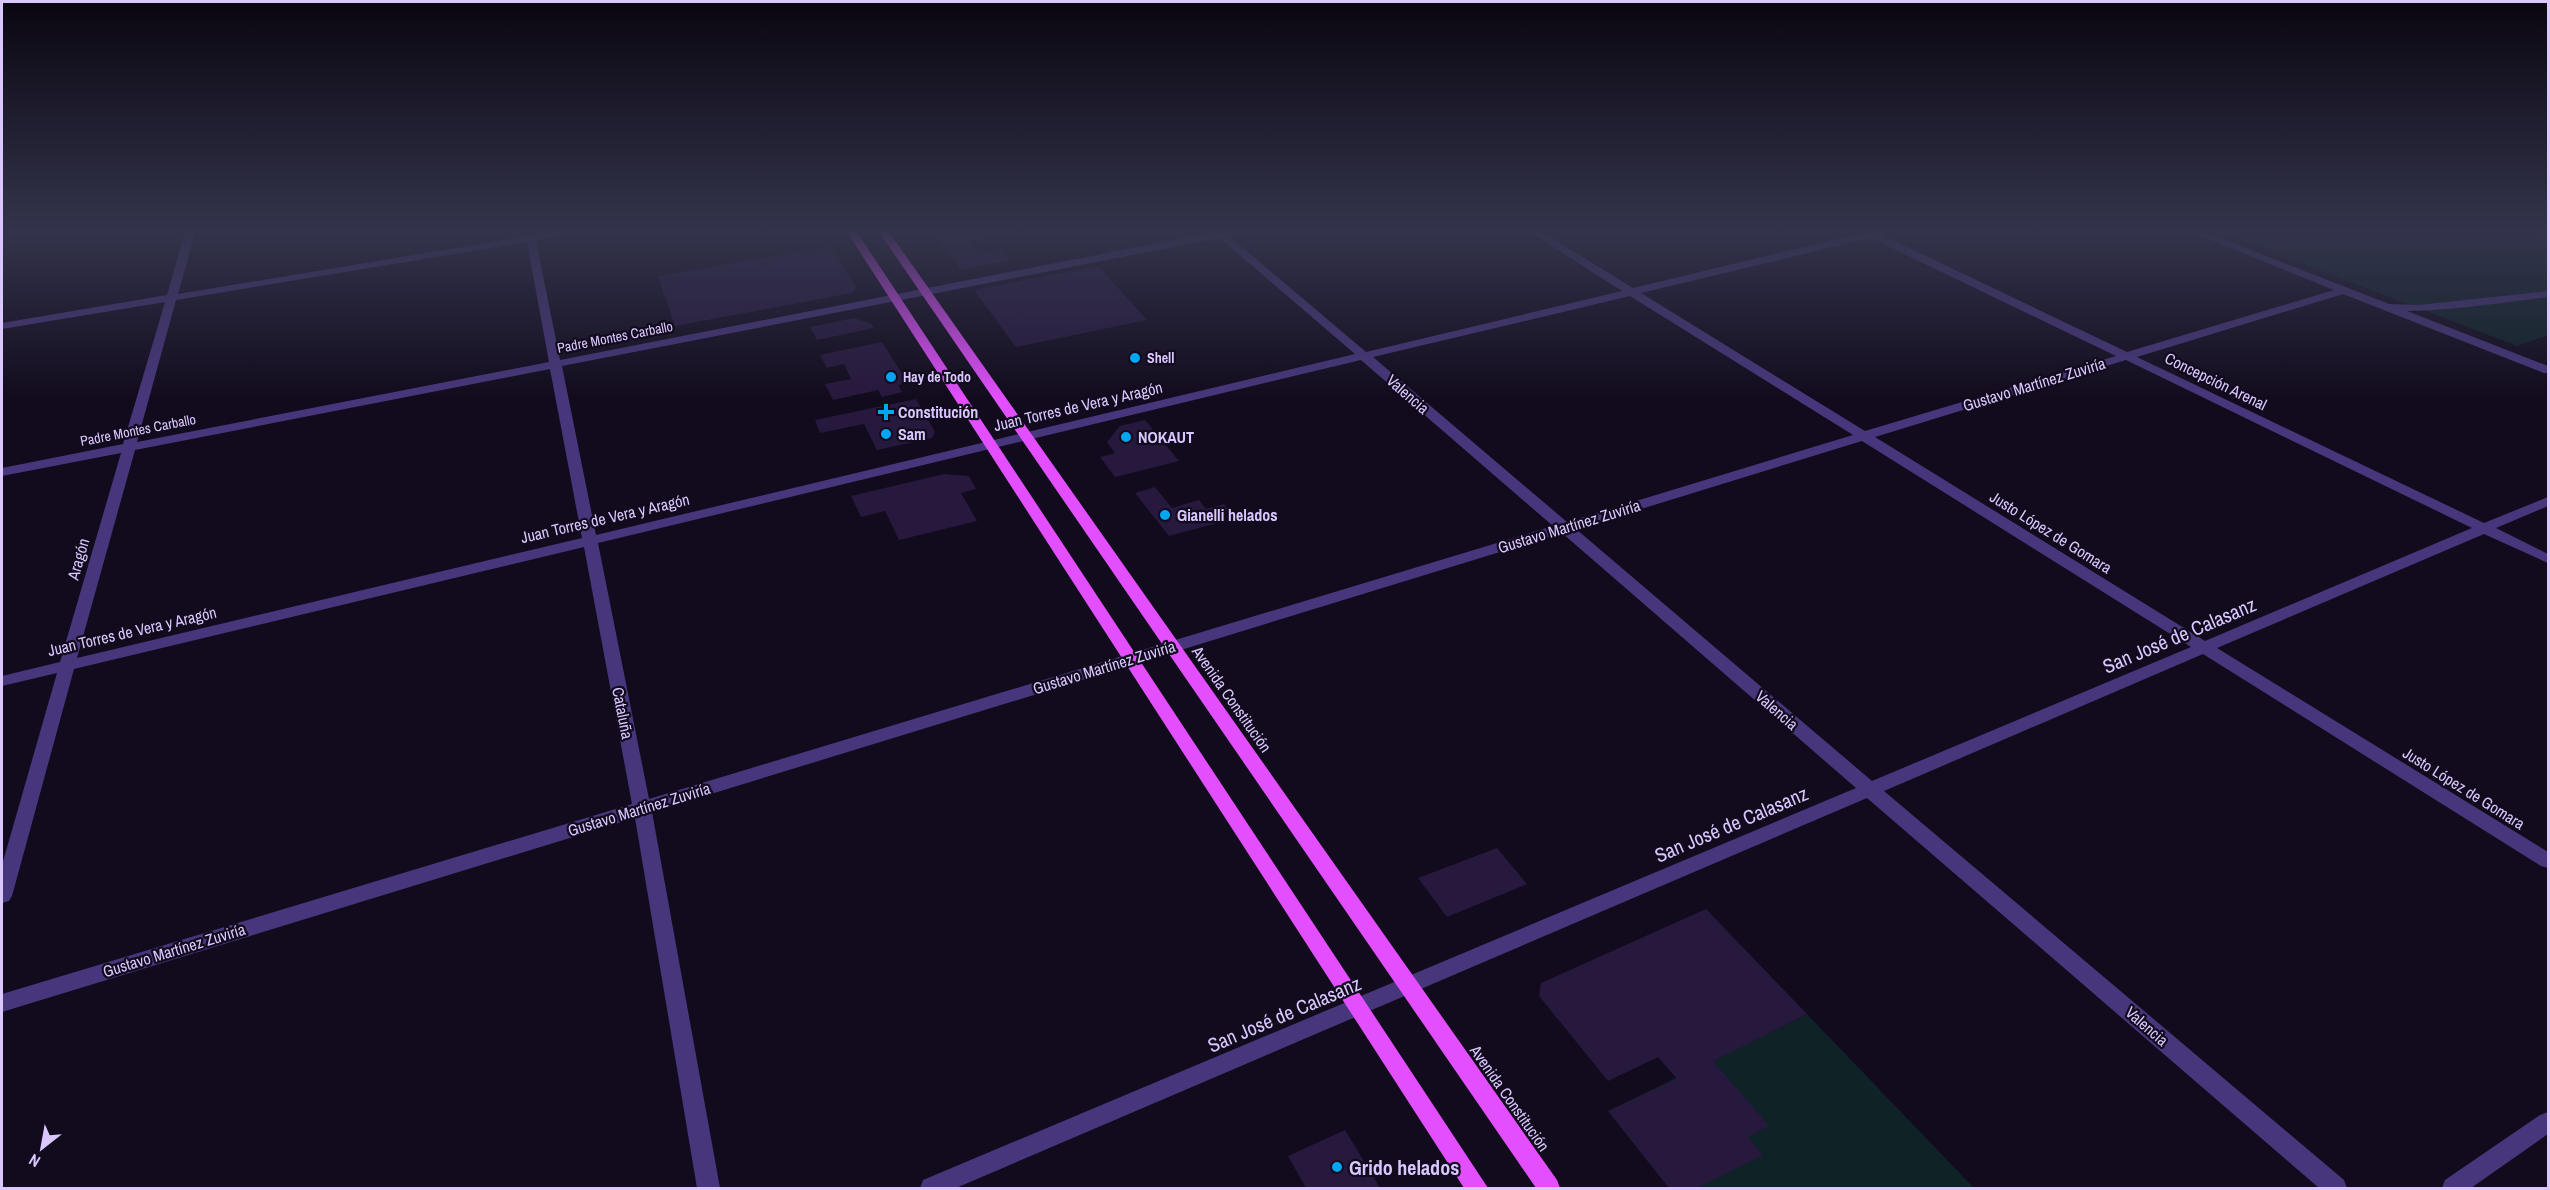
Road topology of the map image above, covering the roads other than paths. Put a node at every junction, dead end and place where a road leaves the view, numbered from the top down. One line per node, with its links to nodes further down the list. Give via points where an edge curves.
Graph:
1 (174, 288): 16 (street, Aragón)
2 (234, 288): 16 (street)
3 (540, 288): 22 (street, Cataluña)
4 (888, 288): 17 (main road)
5 (923, 288): 13 (main road, Avenida Constitución)
6 (949, 288): 13 (street, Padre Montes Carballo)
7 (1286, 288): 20 (street, Valencia)
8 (1624, 288): 14 (street, Justo López de Gomara)
9 (1649, 288): 14 (street, Juan Torres de Vera y Aragón)
10 (1986, 288): 21 (street, Concepción Arenal)
11 (2338, 288): 12 (street)
12 (2344, 290): 18 (street); 21 (street, Gustavo Martínez Zuviría)
13 (926, 292): 17 (street, Padre Montes Carballo); 24 (main road, Avenida Constitución)
14 (1631, 292): 20 (street, Juan Torres de Vera y Aragón); 25 (street, Justo López de Gomara)
15 (2548, 294): 18 (street, via 2419,308)
16 (171, 298): 19 (street); 27 (street, Aragón)
17 (895, 298): 22 (street, Padre Montes Carballo); 26 (main road)
18 (2388, 307): 23 (street)
19 (2, 326)
20 (1363, 356): 24 (street, Juan Torres de Vera y Aragón); 30 (street, Valencia)
21 (2126, 356): 25 (street, Gustavo Martínez Zuviría); 31 (street, Concepción Arenal)
22 (555, 364): 27 (street, Padre Montes Carballo); 32 (street, Cataluña)
23 (2548, 370)
24 (1026, 436): 26 (street, Juan Torres de Vera y Aragón); 34 (main road, Avenida Constitución)
25 (1863, 436): 30 (street, Gustavo Martínez Zuviría); 35 (street, Justo López de Gomara)
26 (991, 445): 32 (street, Juan Torres de Vera y Aragón); 36 (main road)
27 (129, 447): 28 (street, Padre Montes Carballo); 37 (street, Aragón)
28 (2, 472)
29 (2548, 501): 31 (street, San José de Calasanz)
30 (1564, 527): 34 (street, Gustavo Martínez Zuviría); 39 (street, Valencia)
31 (2483, 528): 33 (street, Concepción Arenal); 35 (street, San José de Calasanz)
32 (590, 540): 37 (street, Juan Torres de Vera y Aragón); 40 (street, Cataluña)
33 (2548, 559)
34 (1172, 646): 36 (street, Gustavo Martínez Zuviría); 43 (main road, Avenida Constitución)
35 (2204, 649): 39 (street, San José de Calasanz); 41 (street, Justo López de Gomara)
36 (1131, 659): 40 (street, Gustavo Martínez Zuviría); 45 (main road)
37 (67, 665): 38 (street, Juan Torres de Vera y Aragón); 42 (street, Aragón)
38 (2, 681)
39 (1871, 790): 43 (street, San José de Calasanz); 51 (street, Valencia)
40 (642, 808): 44 (street, Gustavo Martínez Zuviría); 47 (street, Cataluña)
41 (2548, 861)
42 (2, 896)
43 (1408, 985): 45 (street, San José de Calasanz); 50 (main road, Avenida Constitución)
44 (2, 1003)
45 (1358, 1006): 48 (street, San José de Calasanz); 49 (main road)
46 (2548, 1122): 52 (street)
47 (709, 1188)
48 (931, 1188)
49 (1477, 1188)
50 (1549, 1188)
51 (2336, 1188)
52 (2453, 1188)

